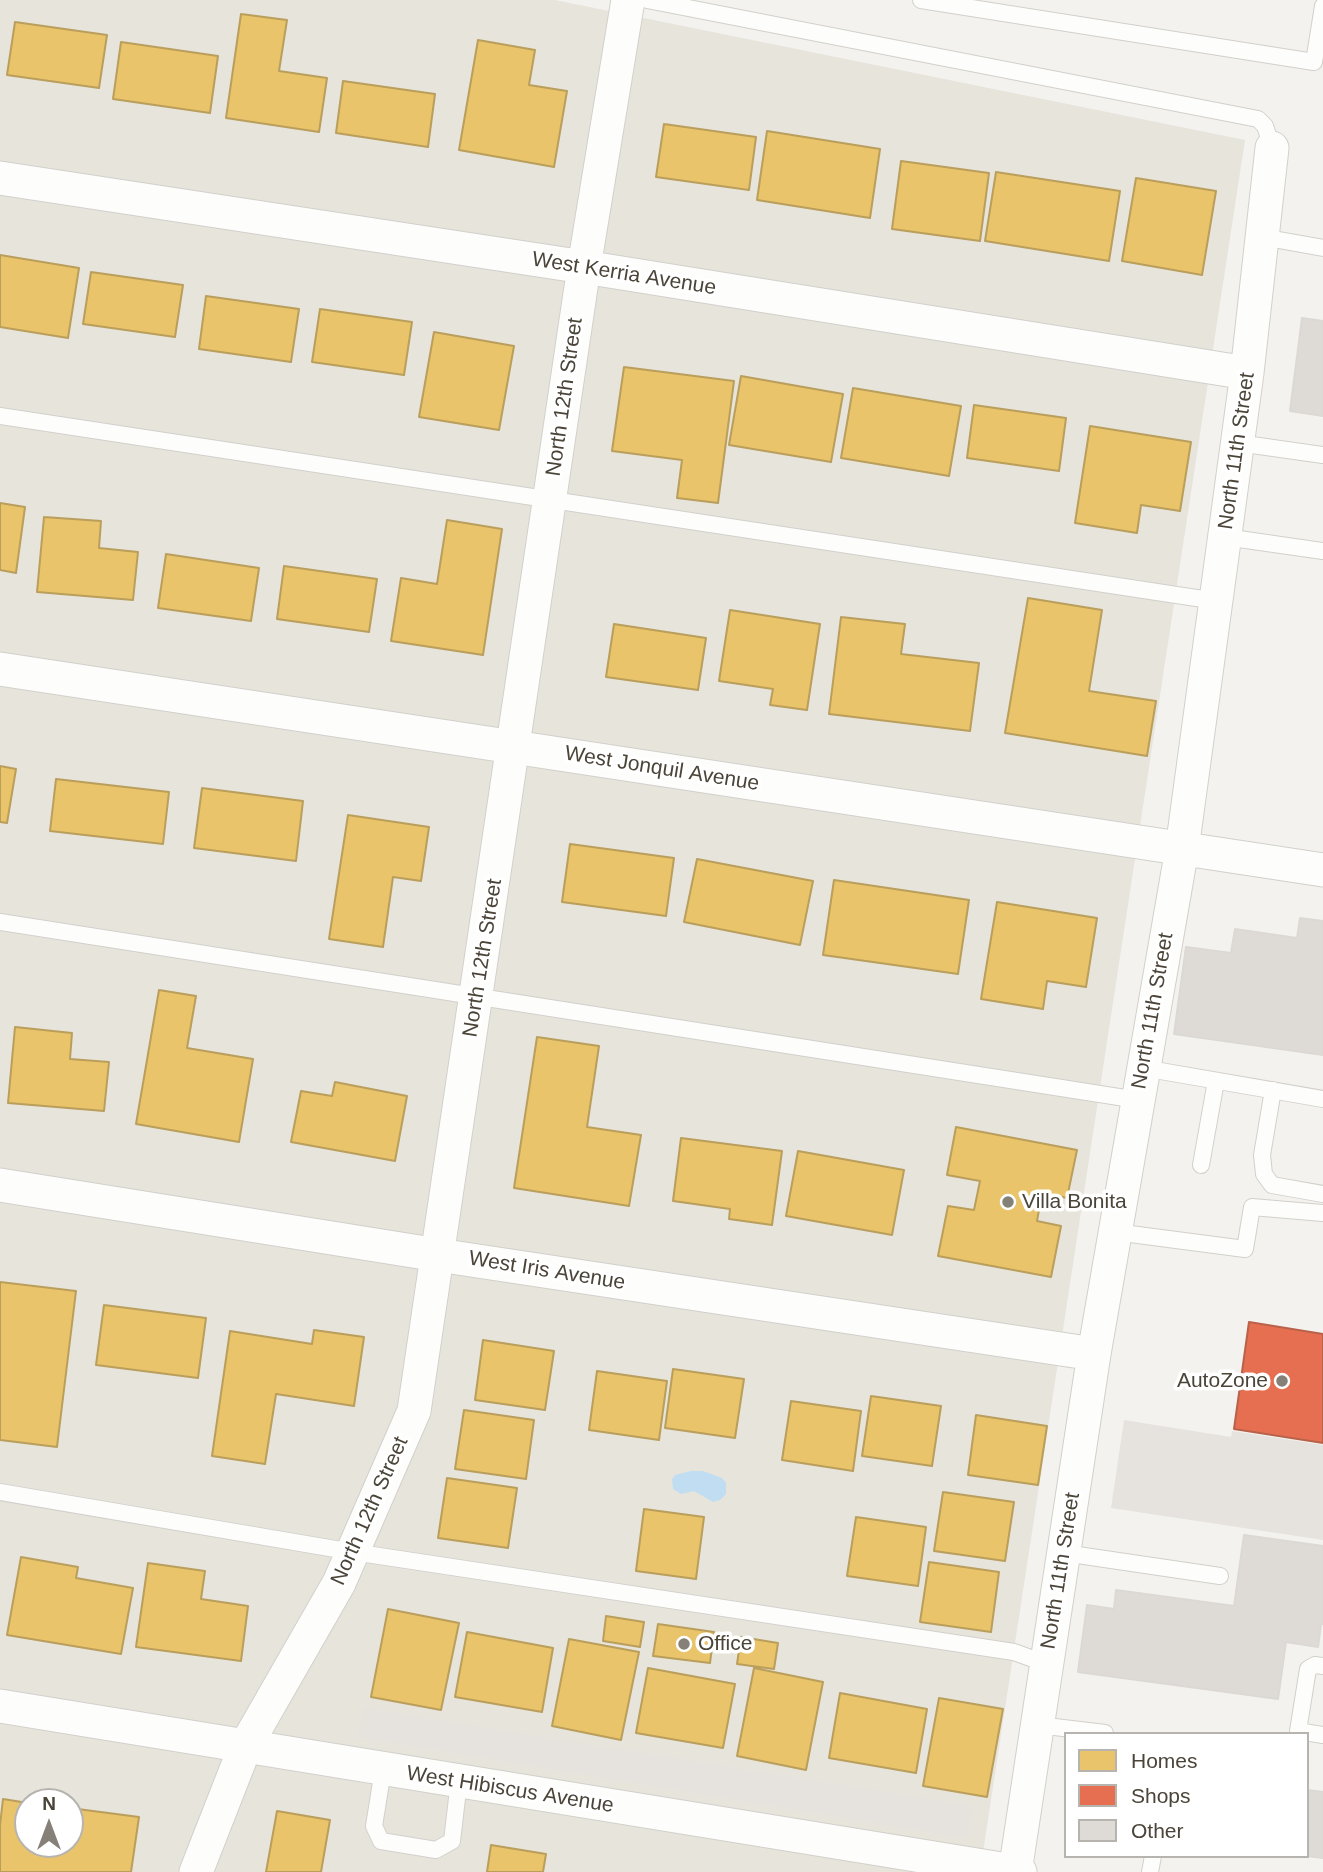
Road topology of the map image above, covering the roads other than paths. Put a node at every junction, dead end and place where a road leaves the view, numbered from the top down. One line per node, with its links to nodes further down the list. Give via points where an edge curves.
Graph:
1 (628, 0): 9 (street, North 12th Street)
2 (646, 0): 5 (lane, via 1258,120 1265,126)
3 (920, 0): 4 (lane, via 1314,62)
4 (1323, 6)
5 (1272, 148): 7 (street, North 11th Street)
6 (0, 178): 9 (street, West Kerria Avenue)
7 (1262, 237): 8 (lane); 10 (street, North 11th Street)
8 (1323, 248)
9 (584, 267): 10 (street, West Kerria Avenue); 14 (street, North 12th Street)
10 (1247, 373): 12 (street, North 11th Street)
11 (0, 416): 14 (lane)
12 (1238, 443): 13 (lane); 15 (street, North 11th Street)
13 (1323, 455)
14 (550, 500): 17 (lane); 19 (street, North 12th Street)
15 (1225, 537): 16 (lane); 17 (street, North 11th Street)
16 (1323, 551)
17 (1216, 601): 20 (street, North 11th Street)
18 (0, 669): 19 (street, West Jonquil Avenue)
19 (514, 747): 20 (street, West Jonquil Avenue); 23 (street, North 12th Street)
20 (1182, 849): 21 (street, West Jonquil Avenue); 25 (street, North 11th Street)
21 (1323, 870)
22 (0, 922): 23 (lane)
23 (477, 996): 25 (lane); 33 (street, North 12th Street)
24 (1216, 1081): 25 (lane); 26 (lane); 28 (lane)
25 (1141, 1084): 32 (street, North 11th Street)
26 (1273, 1090): 27 (lane); 30 (lane, via 1262,1154 1264,1174 1272,1185)
27 (1323, 1098)
28 (1201, 1165)
29 (0, 1185): 33 (street, West Iris Avenue)
30 (1323, 1194)
31 (1323, 1213): 32 (lane, via 1252,1207 1245,1249)
32 (1115, 1232): 34 (street, North 11th Street)
33 (438, 1255): 34 (street, West Iris Avenue); 36 (street, North 12th Street, via 414,1411)
34 (1094, 1354): 37 (street, North 11th Street)
35 (0, 1492): 36 (lane)
36 (353, 1552): 39 (lane, via 1014,1652); 45 (street, North 12th Street, via 340,1583)
37 (1064, 1553): 38 (lane); 39 (street, North 11th Street)
38 (1220, 1576)
39 (1047, 1664): 42 (street, North 11th Street)
40 (1323, 1666): 44 (lane, via 1308,1669)
41 (0, 1706): 45 (street, West Hibiscus Avenue)
42 (1038, 1725): 43 (lane); 48 (street, North 11th Street)
43 (1099, 1732)
44 (1295, 1732)
45 (245, 1747): 46 (street, West Hibiscus Avenue); 49 (street, North 12th Street)
46 (383, 1770): 47 (street, West Hibiscus Avenue); 47 (lane, via 373,1826 381,1841 436,1850 452,1841)
47 (458, 1781): 48 (street, West Hibiscus Avenue)
48 (1017, 1871)
49 (196, 1872)

